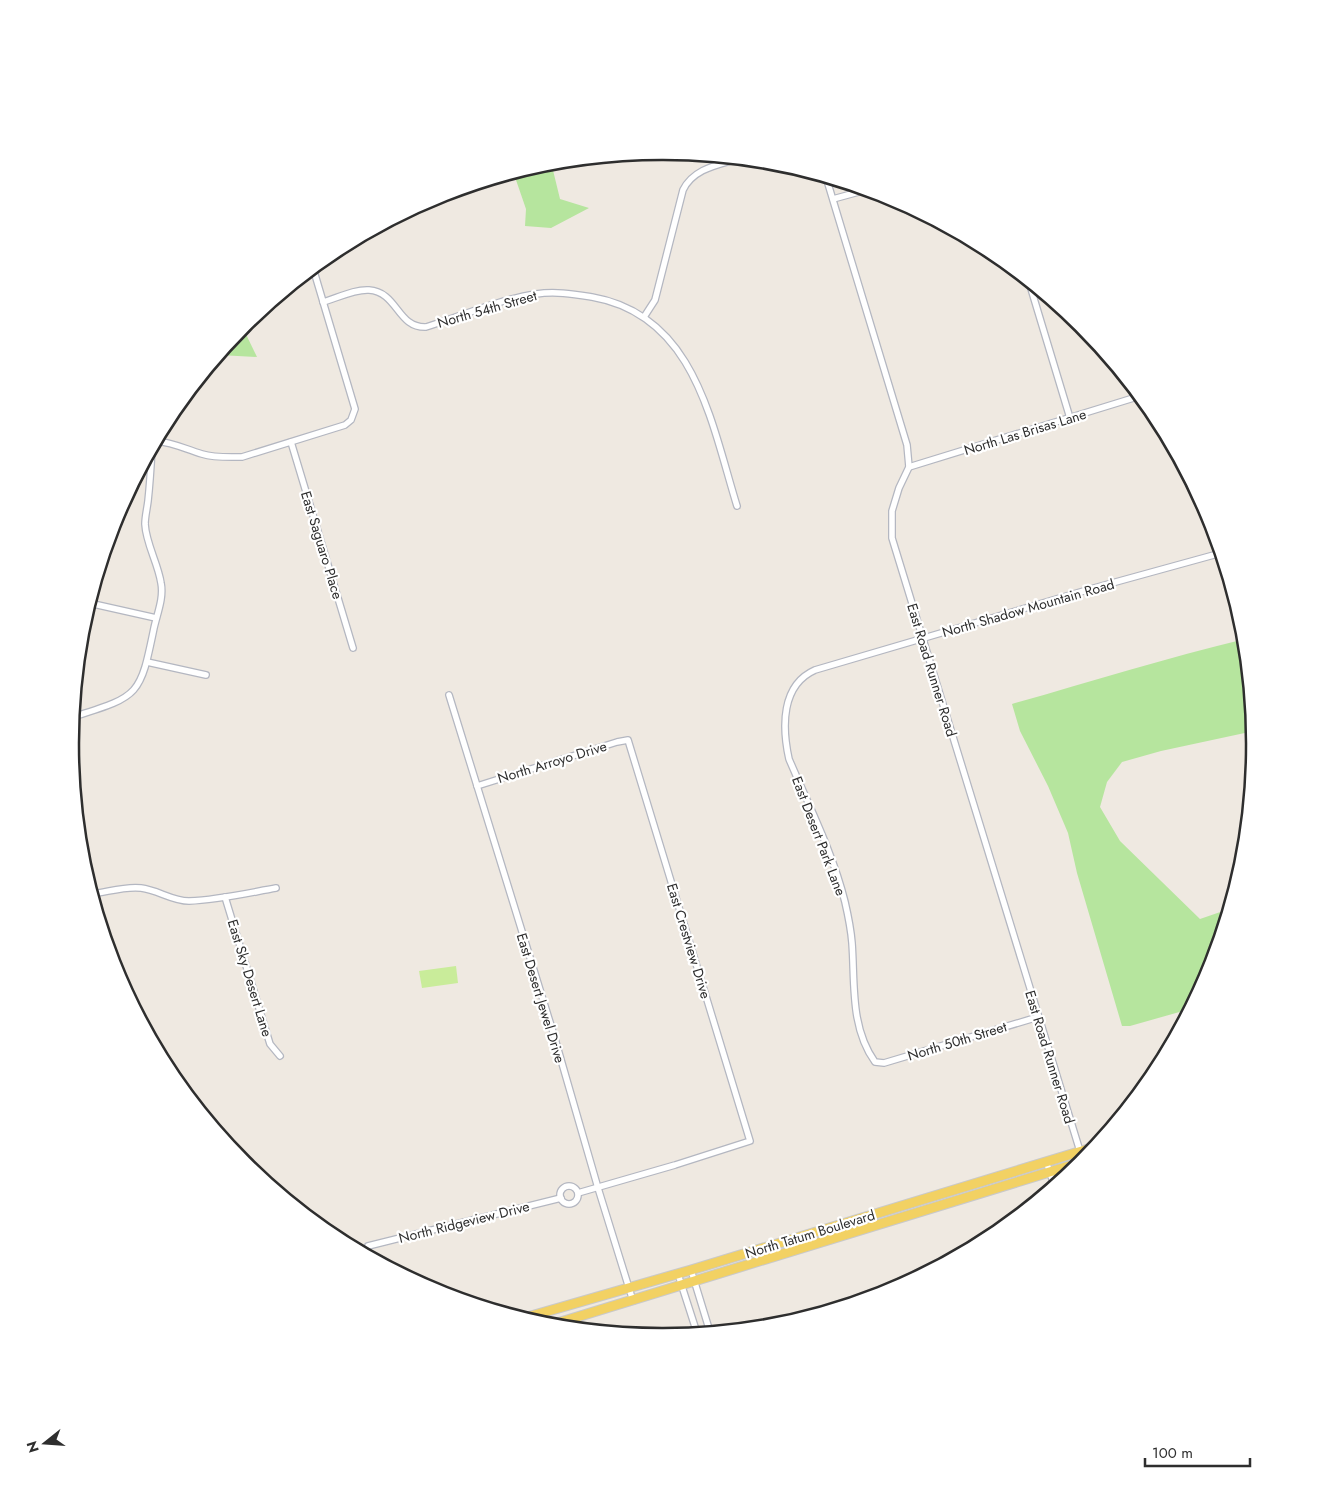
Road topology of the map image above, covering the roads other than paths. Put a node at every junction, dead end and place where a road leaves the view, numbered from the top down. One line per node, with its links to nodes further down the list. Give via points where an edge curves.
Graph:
1 (723, 163): 8 (street, via 693,176 687,182 655,300)
2 (828, 184): 4 (street, East Road Runner Road)
3 (855, 193): 4 (street)
4 (833, 199): 14 (street, East Road Runner Road, via 907,445)
5 (315, 275): 7 (street)
6 (1032, 293): 10 (street)
7 (323, 302): 8 (street, North 54th Street, via 369,290 384,294 408,323 418,327 521,297 554,292 601,298); 12 (street, via 355,408 351,420 345,425)
8 (644, 317): 15 (street, via 678,349 691,369 708,411)
9 (1133, 398): 10 (street, North Las Brisas Lane)
10 (1070, 418): 14 (street, North Las Brisas Lane)
11 (163, 442): 12 (street, via 226,458 242,457)
12 (291, 442): 20 (street, East Saguaro Place)
13 (151, 464): 18 (street, via 145,524 162,586)
14 (909, 467): 19 (street, East Road Runner Road, via 894,502 891,526)
15 (736, 506)
16 (1215, 555): 19 (street, North Shadow Mountain Road)
17 (96, 605): 18 (street)
18 (156, 618): 21 (street)
19 (923, 638): 24 (street, North Shadow Mountain Road, via 809,673 794,686); 31 (street, East Road Runner Road)
20 (353, 648)
21 (147, 662): 22 (street); 25 (street, via 137,688 128,696)
22 (206, 675)
23 (449, 695): 27 (street, East Desert Jewel Drive)
24 (789, 697): 33 (street, East Desert Park Lane, via 785,728 789,759 842,891 852,943 854,1000 863,1037)
25 (80, 715)
26 (628, 740): 27 (street, North Arroyo Drive); 34 (street, East Crestview Drive)
27 (477, 786): 40 (street, East Desert Jewel Drive)
28 (276, 888): 30 (street)
29 (98, 893): 30 (street, via 142,888 188,901)
30 (225, 897): 32 (street, East Sky Desert Lane, via 270,1044)
31 (1038, 1017): 33 (street, North 50th Street, via 884,1063); 35 (street, East Road Runner Road)
32 (280, 1056)
33 (875, 1062)
34 (750, 1141): 40 (street, North Ridgeview Drive)
35 (1080, 1152): 36 (main road, North Tatum Boulevard)
36 (1046, 1161): 38 (street); 44 (main road, North Tatum Boulevard)
37 (1063, 1168): 38 (main road, North Tatum Boulevard)
38 (1050, 1172): 39 (street); 46 (main road, North Tatum Boulevard)
39 (1052, 1178)
40 (598, 1188): 41 (street, North Ridgeview Drive); 48 (street, East Desert Jewel Drive)
41 (578, 1193): 42 (street, North Ridgeview Drive, via 567,1186); 42 (street, North Ridgeview Drive, via 574,1204 567,1204)
42 (560, 1198): 43 (street, North Ridgeview Drive)
43 (368, 1246)
44 (691, 1270): 45 (main road, North Tatum Boulevard); 46 (street)
45 (678, 1274): 47 (street); 48 (main road, North Tatum Boulevard)
46 (694, 1281): 47 (main road, North Tatum Boulevard); 52 (street)
47 (682, 1285): 49 (main road, North Tatum Boulevard); 53 (street)
48 (629, 1288): 49 (street, East Desert Jewel Drive); 50 (main road, North Tatum Boulevard)
49 (634, 1301): 51 (main road, North Tatum Boulevard)
50 (537, 1314)
51 (570, 1320)
52 (708, 1326)
53 (695, 1327)

